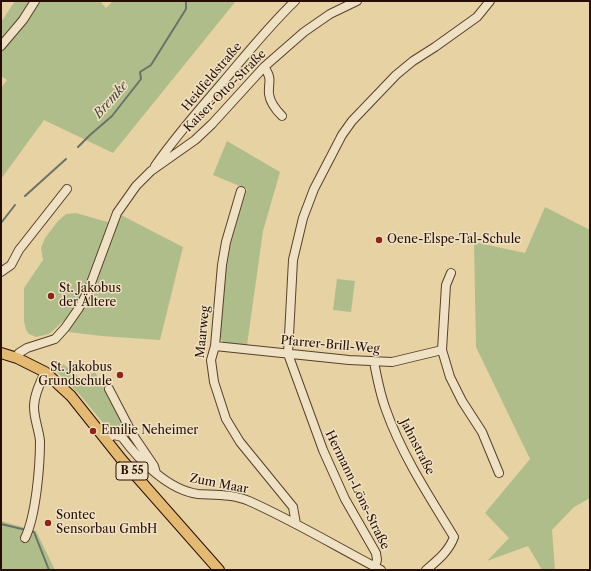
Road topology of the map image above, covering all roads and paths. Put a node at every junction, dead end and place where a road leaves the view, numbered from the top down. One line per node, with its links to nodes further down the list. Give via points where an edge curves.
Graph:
1 (35, 1): 5 (street)
2 (295, 1): 8 (street, Heidfeldstraße, via 194,116)
3 (357, 1): 6 (street, Kaiser-Otto-Straße, via 330,14 304,32)
4 (490, 1): 16 (street, Hermann-Löns-Straße, via 477,17 396,75 342,134 314,189 303,218 293,260)
5 (1, 46)
6 (264, 67): 7 (street, via 270,77 271,101); 8 (street, Kaiser-Otto-Straße, via 195,140)
7 (282, 116)
8 (151, 171): 17 (street, Kaiser-Otto-Straße, via 136,186 119,210 88,291 65,328 54,339 27,348)
9 (68, 189): 11 (street, via 19,250 11,265)
10 (241, 191): 13 (street, Maarweg, via 224,249)
11 (1, 272)
12 (451, 273): 14 (street, via 446,285)
13 (215, 346): 16 (street, Pfarrer-Brill-Weg); 24 (street, Maarweg, via 211,364 226,419 240,442 293,507)
14 (442, 350): 18 (street, Pfarrer-Brill-Weg, via 392,362); 22 (street, via 450,377 482,432)
15 (1, 353): 17 (main road, B 55)
16 (288, 354): 18 (street, Pfarrer-Brill-Weg); 26 (street, Hermann-Löns-Straße, via 323,450 345,499 376,553)
17 (15, 358): 19 (main road, B 55)
18 (374, 362): 28 (street, Jahnstraße, via 385,409 396,435 417,476 454,537 446,551)
19 (45, 372): 21 (main road, B 55, via 71,396); 25 (street, via 34,404 40,440 36,490)
20 (109, 389): 23 (street, via 133,435 152,461)
21 (106, 439): 23 (street, Zum Maar, via 122,437); 27 (main road, B 55)
22 (499, 473)
23 (156, 474): 24 (street, Zum Maar, via 187,492 237,497)
24 (296, 524): 26 (street, Zum Maar)
25 (27, 533)
26 (378, 569)
27 (219, 570)
28 (426, 570)

